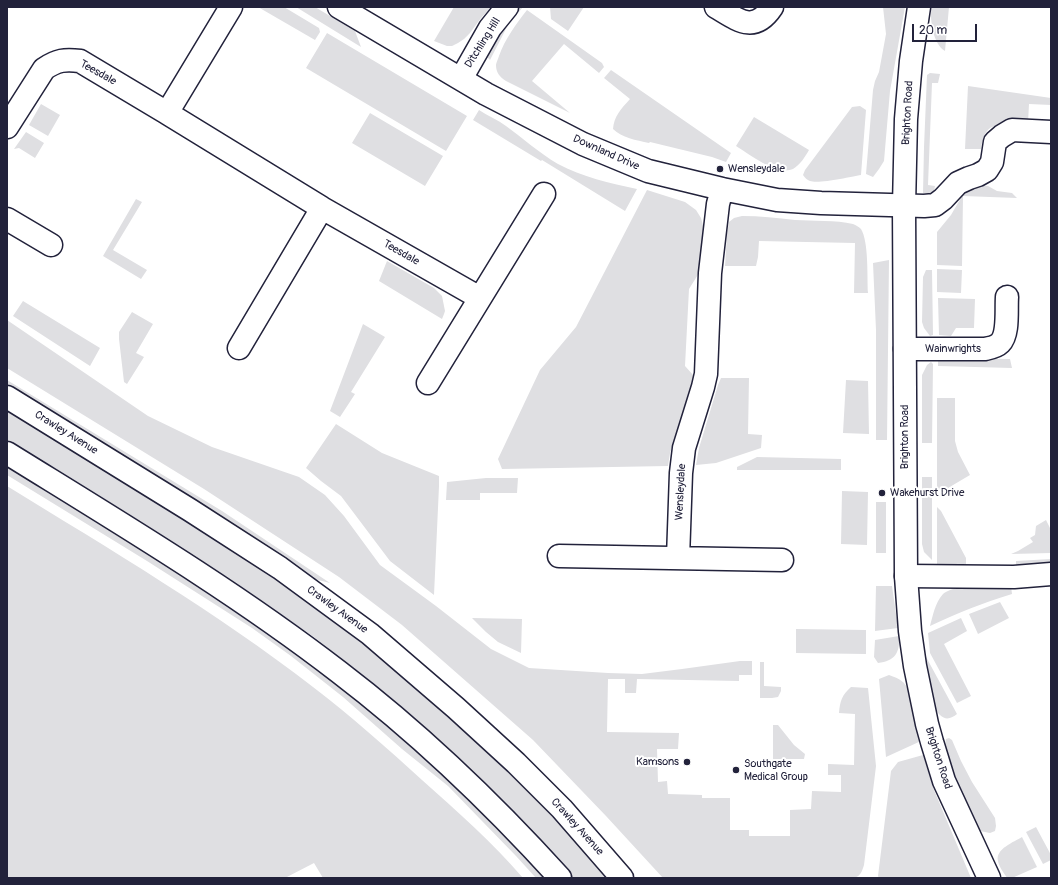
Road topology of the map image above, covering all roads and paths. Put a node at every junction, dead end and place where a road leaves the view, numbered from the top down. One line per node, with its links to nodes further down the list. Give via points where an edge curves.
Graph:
1 (231, 7): 8 (street)
2 (339, 7): 7 (street, Downland Drive)
3 (507, 7): 7 (street, Ditchling Hill, via 490,28)
4 (716, 7): 5 (street, via 739,21 754,22 762,20)
5 (772, 7)
6 (919, 7): 13 (street, Brighton Road, via 906,119)
7 (461, 79): 11 (street, Downland Drive, via 583,144 648,171)
8 (167, 113): 9 (street, Teesdale, via 80,61 60,60 44,69); 14 (street, Teesdale)
9 (7, 127)
10 (1051, 132): 13 (street, Downland Drive, via 1012,130 995,142 992,162 987,170 958,183 935,205)
11 (722, 189): 13 (street, Downland Drive, via 777,200); 25 (street, Wensleydale, via 710,274 706,374 684,448 681,473)
12 (544, 194): 18 (street)
13 (904, 206): 20 (street, Brighton Road)
14 (322, 208): 18 (street, Teesdale); 19 (street)
15 (7, 218): 16 (street)
16 (51, 245)
17 (1007, 297): 20 (street, Wainwrights, via 1006,330 1000,343 994,347)
18 (480, 298): 21 (street)
19 (239, 348)
20 (905, 348): 28 (street, Brighton Road)
21 (428, 383)
22 (7, 397): 30 (street, Crawley Avenue, via 280,568 370,634 516,763 562,809)
23 (7, 453): 29 (street, via 163,549 271,622 339,672 409,729 475,790)
24 (559, 556): 25 (street)
25 (678, 558): 26 (street)
26 (782, 560)
27 (1051, 574): 28 (street, via 1014,577)
28 (906, 576): 31 (street, Brighton Road, via 915,666 932,742 944,781)
29 (560, 878)
30 (622, 878)
31 (989, 878)

